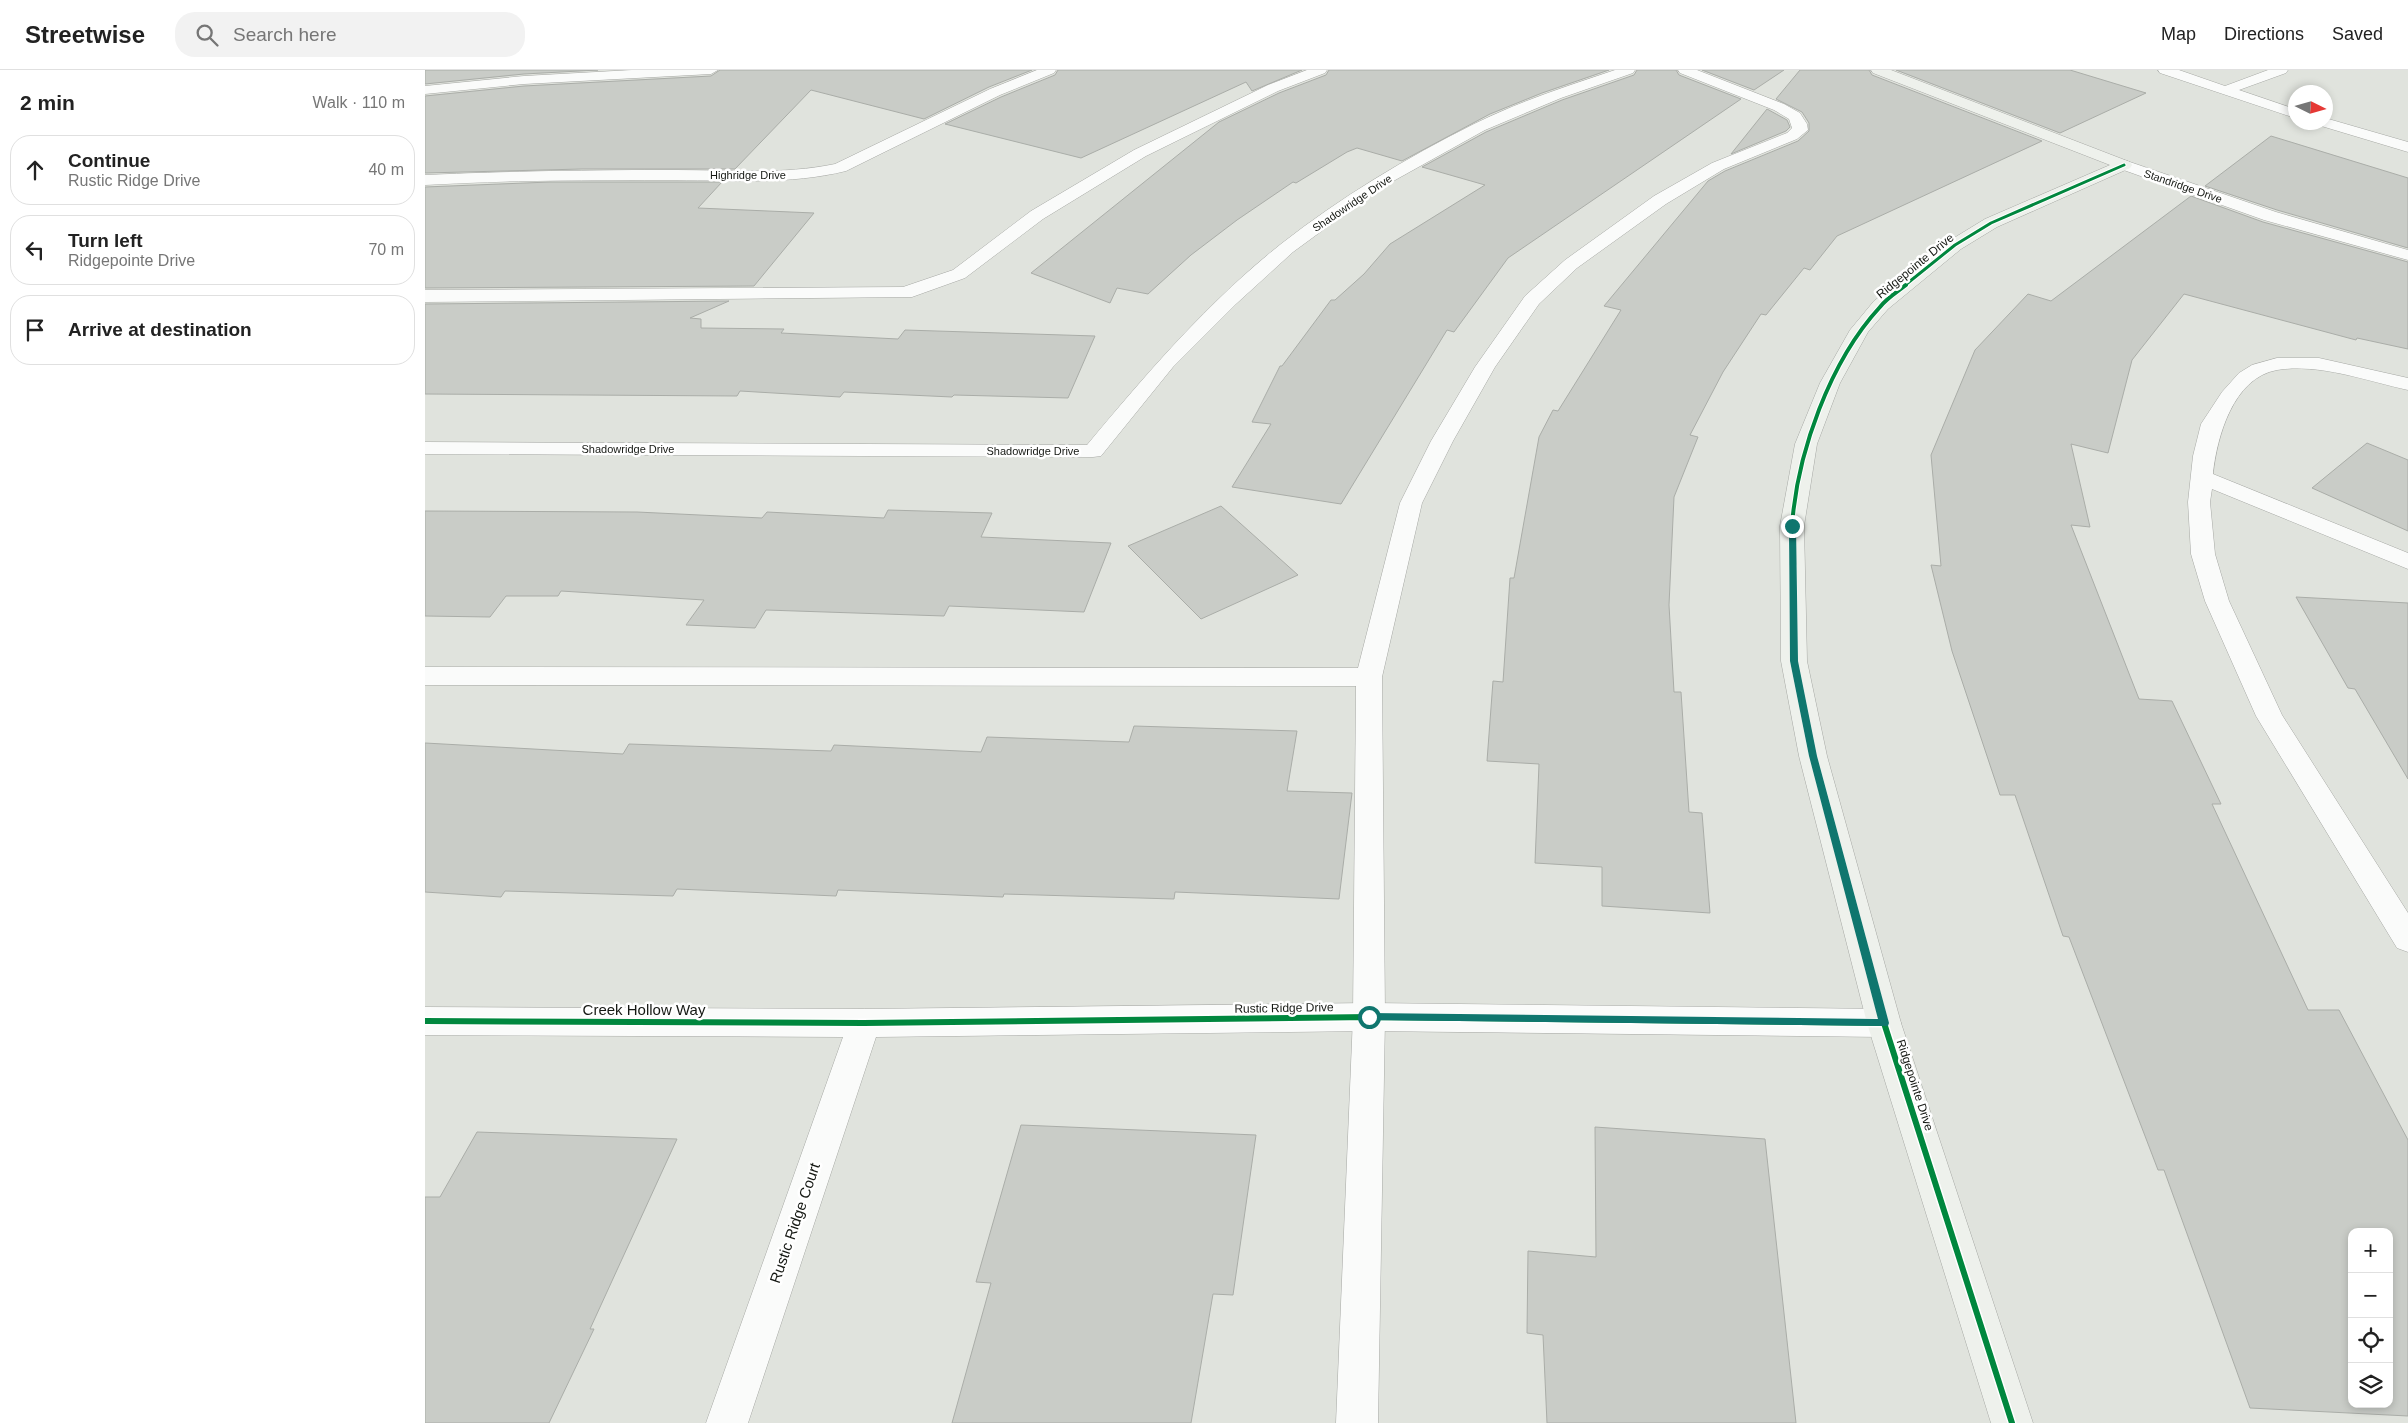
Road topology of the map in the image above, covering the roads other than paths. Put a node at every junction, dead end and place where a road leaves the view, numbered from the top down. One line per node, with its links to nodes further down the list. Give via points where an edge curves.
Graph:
1 (711, 70): 9 (street, via 524,80)
2 (1049, 70): 15 (street, Highridge Drive, via 995,92 840,168 822,173 554,175)
3 (1320, 70): 17 (street, via 1273,88 1140,153 1037,215 959,274 905,293)
4 (1628, 70): 19 (street, Shadowridge Drive, via 1556,95 1480,127 1373,186 1287,248 1229,300 1166,363 1093,451)
5 (1685, 70): 23 (street, via 1779,107 1795,116 1800,130 1718,166 1660,200 1571,264 1533,300 1480,375 1411,503)
6 (1878, 70): 14 (street, Standridge Drive)
7 (2165, 70): 10 (street)
8 (2281, 70): 10 (street)
9 (425, 90)
10 (2226, 90): 11 (street)
11 (2288, 112)
12 (2333, 125): 13 (street)
13 (2408, 147)
14 (2124, 166): 16 (street, Standridge Drive, via 2270,216); 28 (street, Ridgepointe Drive, via 1991,223 1955,245 1881,306 1859,330 1830,383 1806,444 1792,526 1794,661 1813,756)
15 (425, 180)
16 (2408, 255)
17 (425, 296)
18 (2408, 384): 20 (street, via 2319,364 2277,364 2259,369 2246,377 2229,396 2212,424)
19 (425, 448)
20 (2201, 477): 21 (street); 24 (street, via 2199,502 2203,554 2217,601 2269,716)
21 (2408, 562)
22 (425, 676): 23 (street)
23 (1369, 677): 25 (street)
24 (2408, 939)
25 (1369, 1017): 27 (street, Rustic Ridge Drive); 28 (street, Rustic Ridge Drive); 30 (street)
26 (425, 1021): 27 (street, Creek Hollow Way)
27 (863, 1023): 29 (street, Rustic Ridge Court)
28 (1884, 1023): 31 (street, Ridgepointe Drive)
29 (727, 1423)
30 (1357, 1423)
31 (2012, 1423)

